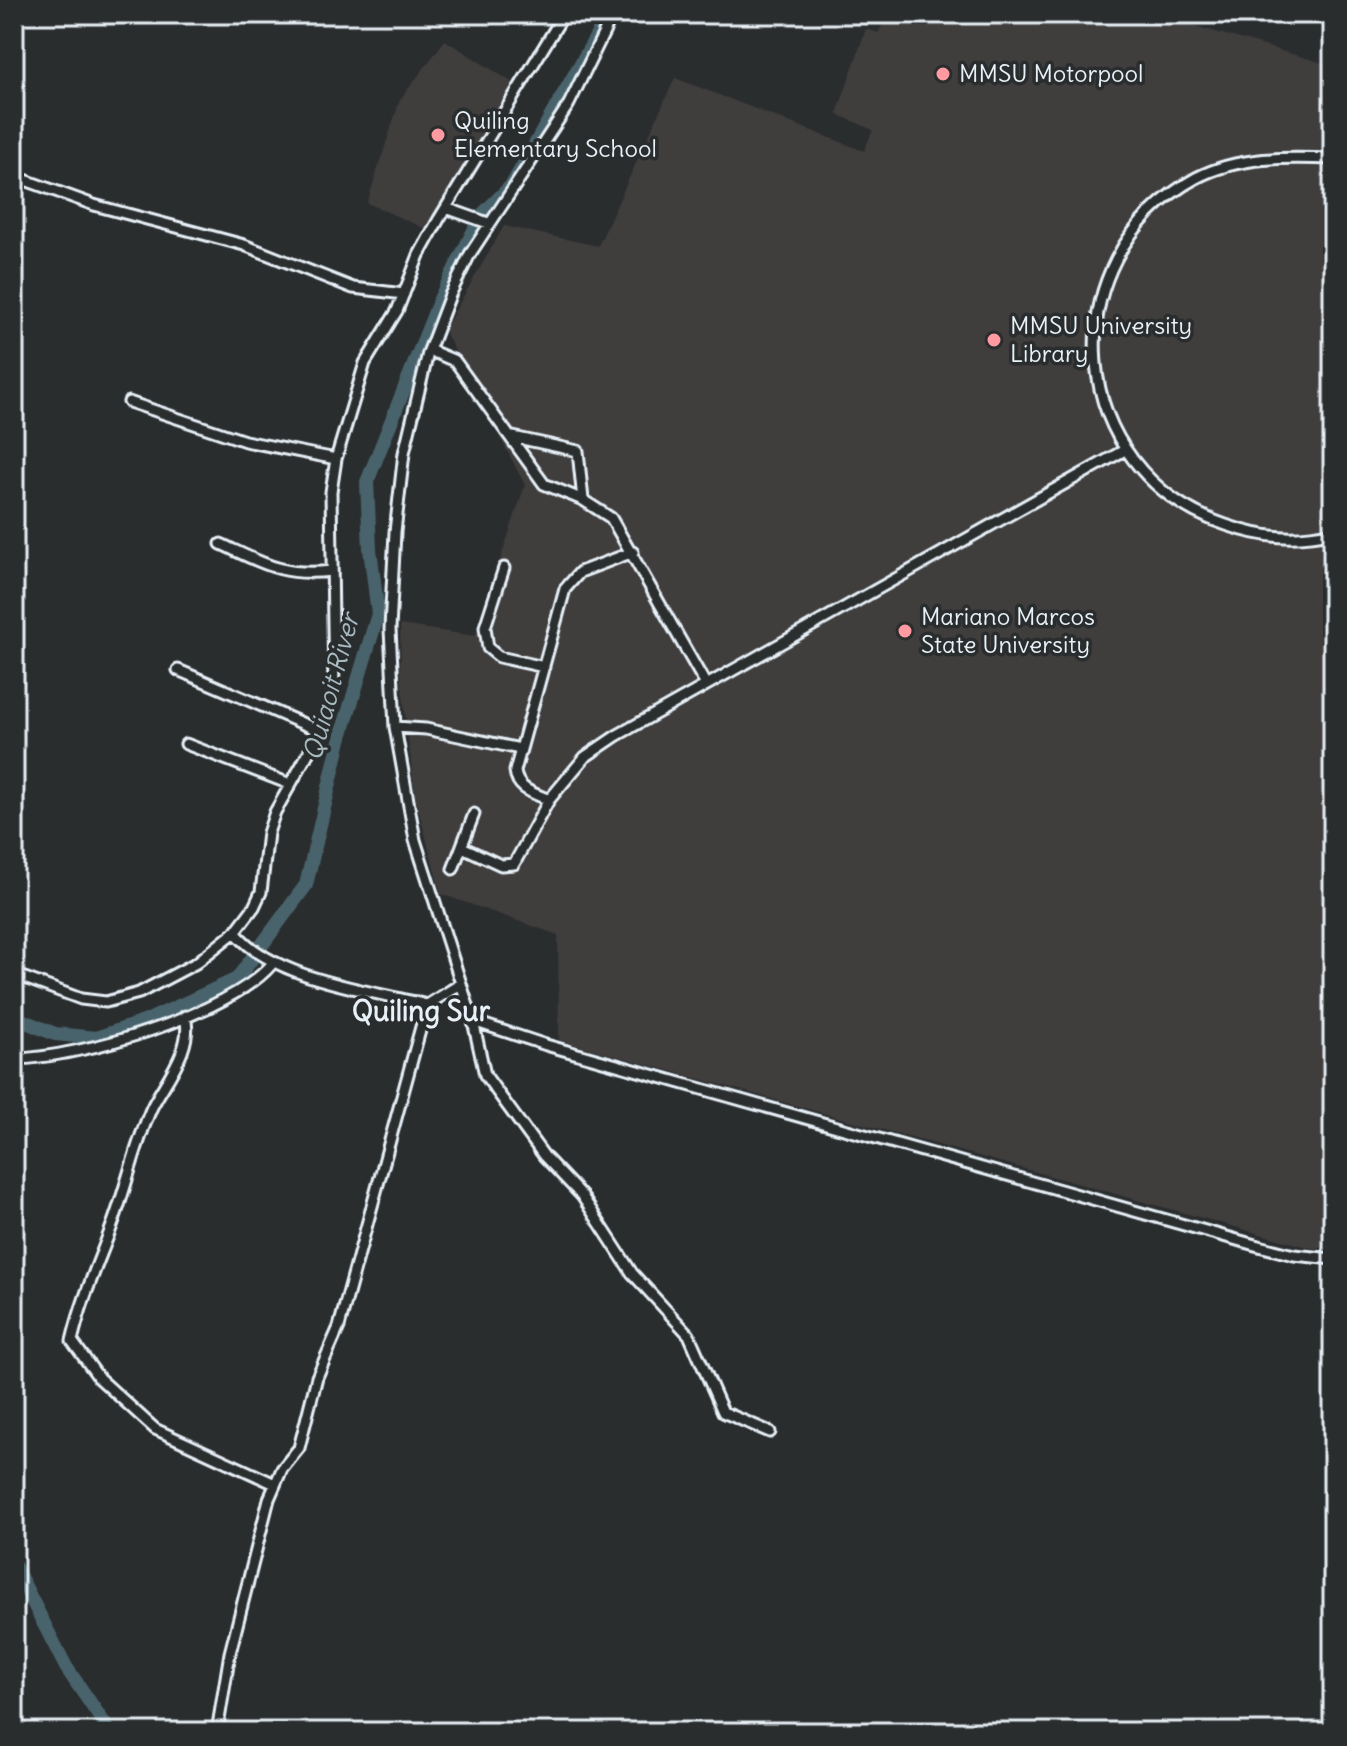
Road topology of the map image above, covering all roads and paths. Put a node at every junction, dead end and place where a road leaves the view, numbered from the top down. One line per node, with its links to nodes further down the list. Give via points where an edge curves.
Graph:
1 (564, 14): 5 (street)
2 (613, 14): 6 (street, via 569,104)
3 (1333, 159): 11 (street, via 1282,156 1198,177 1132,231 1109,274 1095,360)
4 (14, 176): 7 (street, via 94,205 244,245 353,288)
5 (450, 209): 6 (street); 7 (street, via 419,255)
6 (485, 222): 8 (street)
7 (404, 294): 12 (street, via 370,351)
8 (429, 350): 10 (street, via 455,361); 22 (street, via 404,453 395,532 390,629)
9 (129, 402): 12 (street, via 245,441)
10 (513, 437): 13 (street, via 544,484); 13 (street, via 578,451)
11 (1123, 451): 14 (street, via 1173,502 1212,520 1290,539); 21 (street)
12 (336, 459): 18 (street)
13 (583, 500): 16 (street, via 611,518)
14 (1333, 532)
15 (221, 544): 18 (street, via 269,568 304,574)
16 (633, 552): 19 (street, via 580,572 565,589); 21 (street)
17 (504, 568): 19 (street, via 485,627 488,648 499,657)
18 (331, 571): 23 (street, via 334,690)
19 (544, 667): 25 (street)
20 (178, 670): 23 (street)
21 (706, 685): 27 (street, via 585,757)
22 (395, 727): 25 (street); 34 (street, via 415,840)
23 (320, 731): 26 (street)
24 (186, 744): 26 (street)
25 (520, 749): 27 (street, via 515,776 520,785)
26 (290, 784): 31 (street, via 268,833 261,892)
27 (549, 800): 29 (street, via 514,864 501,865)
28 (474, 814): 29 (street)
29 (462, 847): 30 (street)
30 (453, 869)
31 (238, 936): 32 (street); 33 (street, via 139,993 106,1002 81,999)
32 (268, 960): 35 (street, via 346,988); 36 (street, via 259,979)
33 (14, 974)
34 (459, 985): 35 (street); 37 (street)
35 (427, 1005): 41 (street, via 339,1327 317,1377 299,1448)
36 (185, 1016): 38 (street, via 96,1047); 41 (street, via 186,1035 177,1062 148,1119 84,1292 72,1341 109,1388 155,1429)
37 (473, 1021): 39 (street, via 1242,1241); 40 (street, via 485,1075 496,1093 582,1196 632,1273 689,1335 723,1412)
38 (14, 1059)
39 (1333, 1259)
40 (770, 1432)
41 (275, 1484): 44 (street, via 240,1606)
42 (14, 1716): 43 (street)
43 (22, 1732)
44 (217, 1732)

